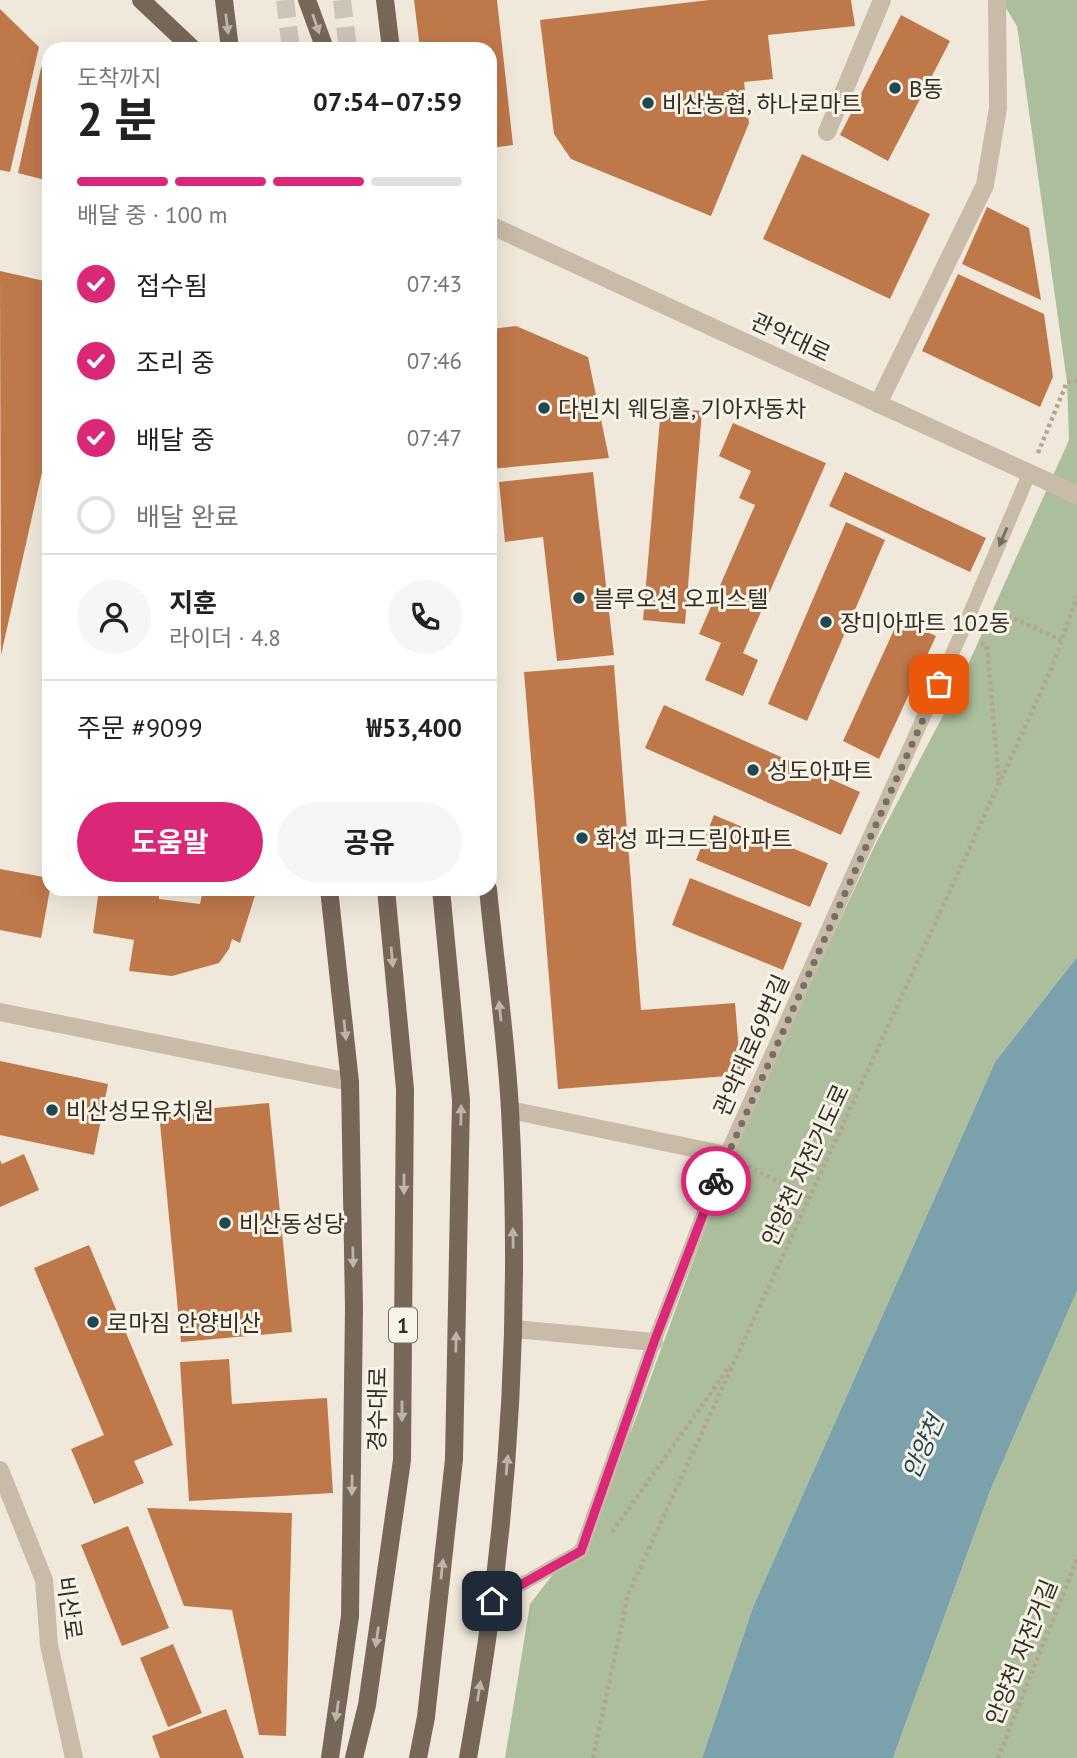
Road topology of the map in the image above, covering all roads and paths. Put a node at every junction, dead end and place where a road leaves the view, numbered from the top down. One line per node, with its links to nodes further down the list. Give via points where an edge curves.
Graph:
1 (141, 0): 7 (main road)
2 (223, 0): 8 (main road, one-way to 8)
3 (307, 0): 9 (main road, one-way to 9)
4 (385, 0): 10 (main road)
5 (882, 0): 11 (street)
6 (997, 0): 14 (street, via 998,108 985,185)
7 (186, 42)
8 (229, 42)
9 (322, 42)
10 (390, 42)
11 (827, 132)
12 (497, 228): 14 (street, 관악대로)
13 (1077, 381): 15 (path, via 1067,382)
14 (878, 404): 15 (street, 관악대로)
15 (1029, 474): 16 (street, 관악대로); 18 (lane, 관악대로69번길, one-way to 18)
16 (1075, 494)
17 (1077, 597): 20 (path, 안양천 자전거도로)
18 (975, 601): 19 (lane, 관악대로69번길); 20 (path)
19 (961, 634): 21 (path, via 987,646); 29 (lane, 관악대로69번길)
20 (1062, 640): 21 (path, 안양천 자전거도로)
21 (999, 784): 30 (path, 안양천 자전거도로)
22 (330, 896): 27 (main road, one-way to 27)
23 (387, 896): 40 (main road, 경수대로 / 1, one-way to 40, via 405,1089 402,1460 367,1704)
24 (442, 896): 41 (main road, one-way to 24, via 454,1459 461,1100)
25 (489, 896): 28 (main road, one-way to 25)
26 (0, 1012): 27 (street)
27 (350, 1082): 39 (main road, one-way to 39, via 354,1308 350,1616)
28 (510, 1110): 29 (street); 31 (main road, one-way to 28)
29 (726, 1155): 30 (path); 32 (lane, 관악대로69번길)
30 (809, 1198): 33 (path, 안양천 자전거도로)
31 (515, 1329): 32 (street); 37 (main road, one-way to 31)
32 (654, 1342): 35 (lane, 관악대로69번길)
33 (737, 1355): 35 (path, via 617,1529); 43 (path, 안양천 자전거도로, via 628,1594)
34 (0, 1470): 38 (street, 비산로, via 44,1580 49,1645)
35 (581, 1551): 37 (lane)
36 (1077, 1559): 44 (path, 안양천 자전거길)
37 (492, 1601): 42 (main road, one-way to 37)
38 (74, 1758)
39 (330, 1758)
40 (354, 1758)
41 (418, 1758)
42 (468, 1758)
43 (593, 1758)
44 (998, 1758)

